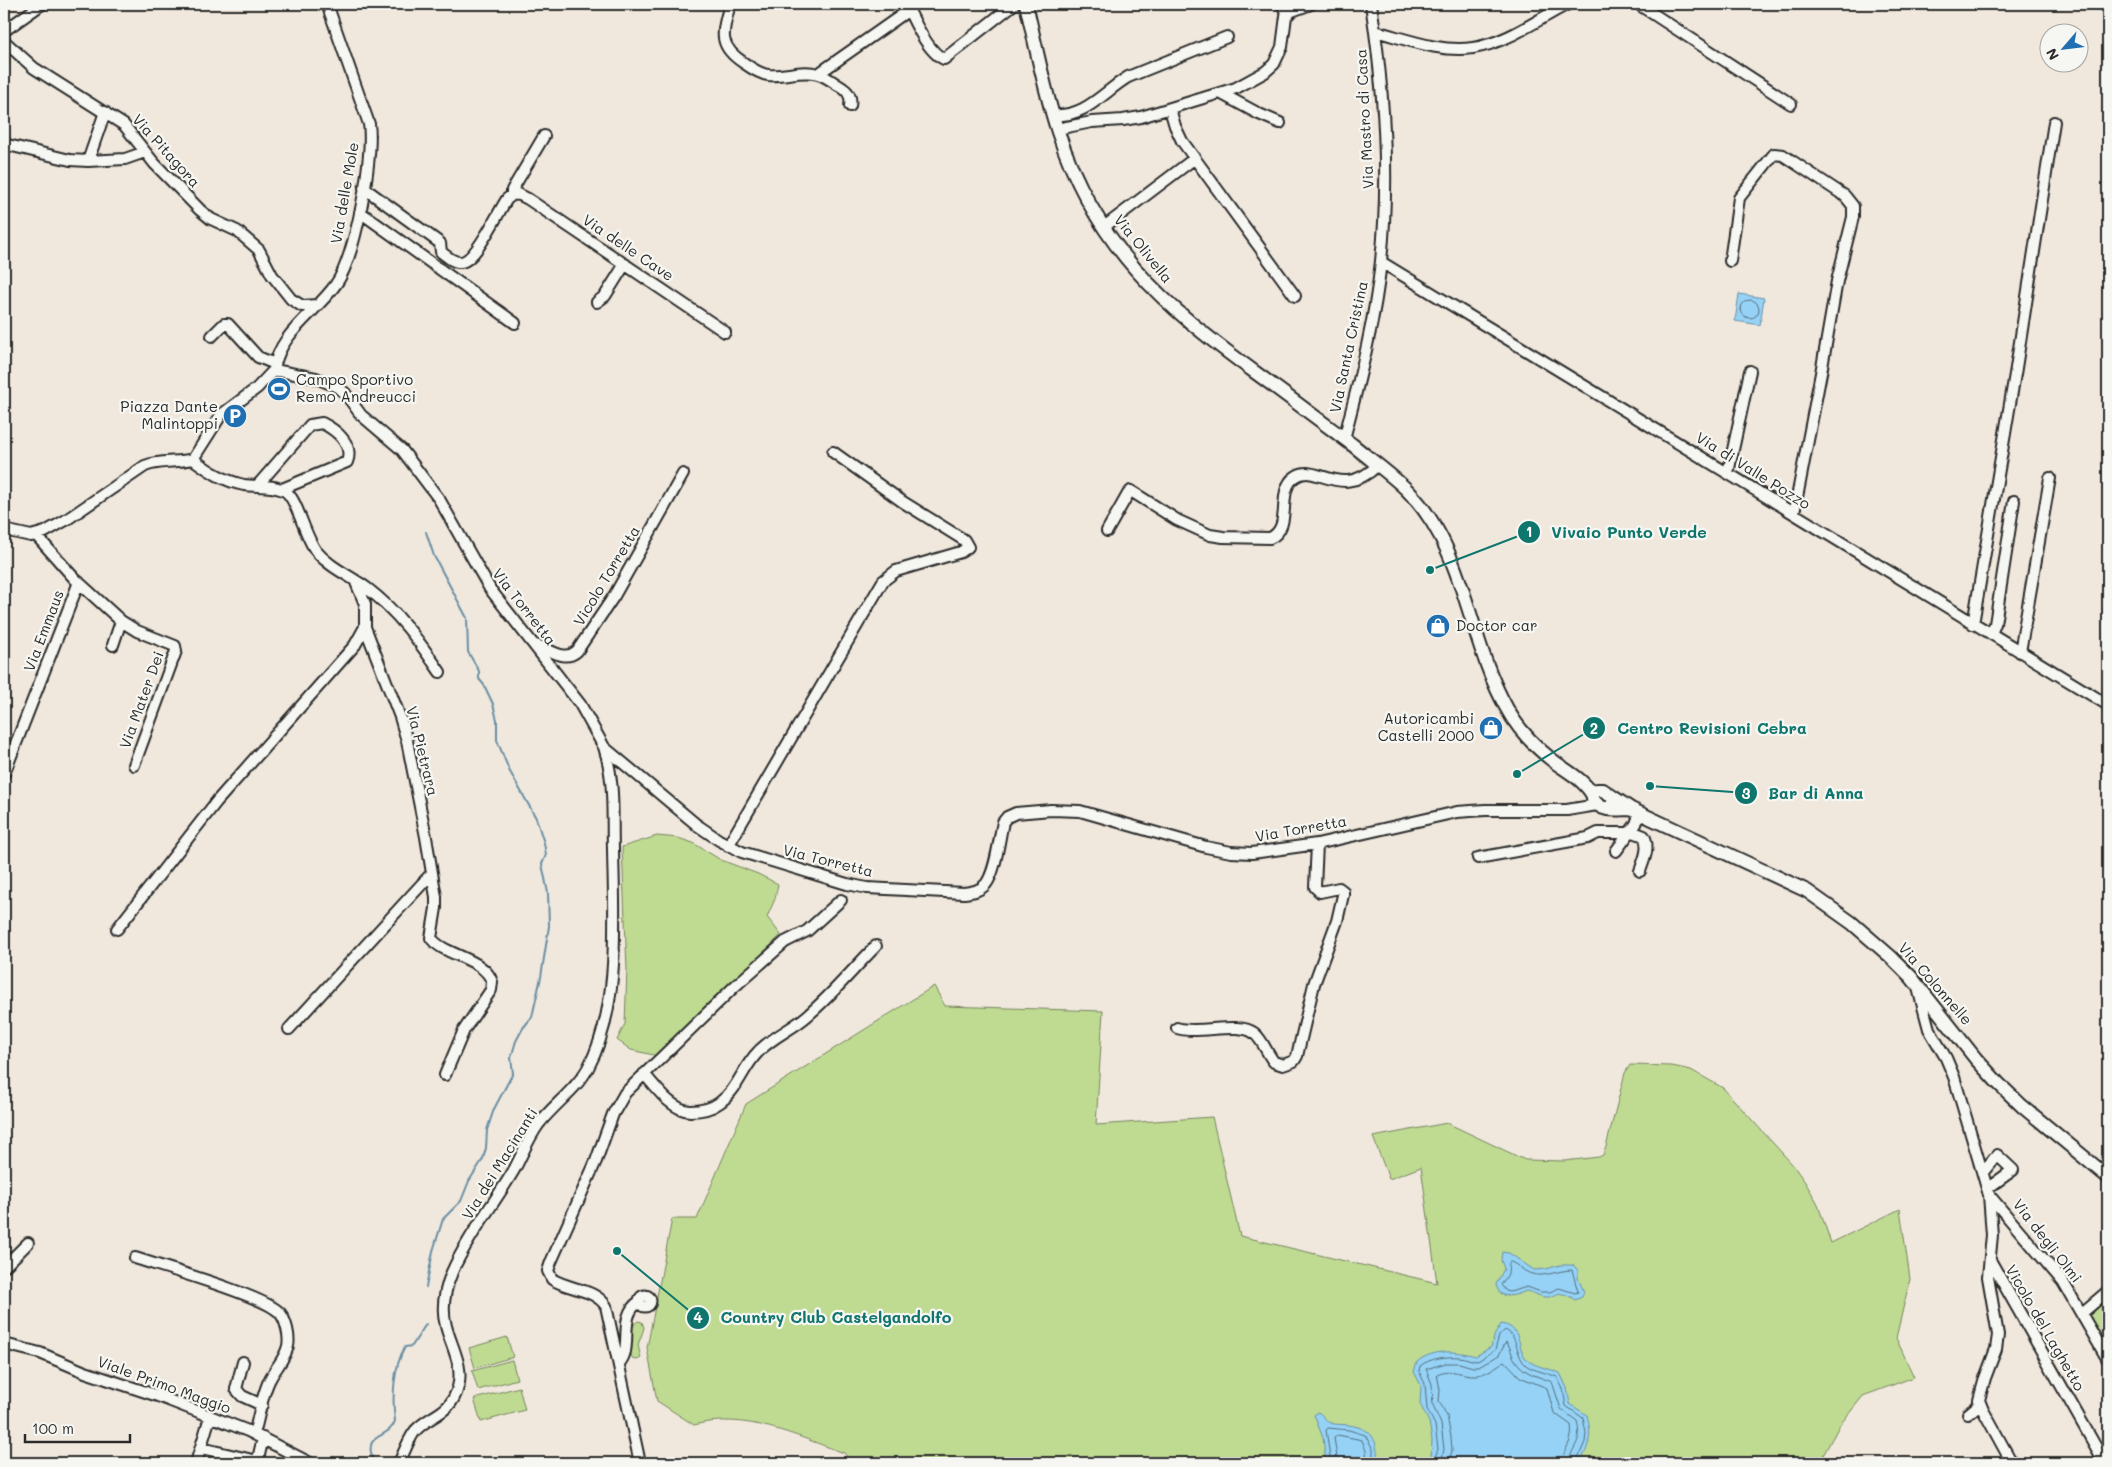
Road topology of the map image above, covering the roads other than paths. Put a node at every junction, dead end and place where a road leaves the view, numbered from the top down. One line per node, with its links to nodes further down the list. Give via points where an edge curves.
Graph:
1 (42, 4): 13 (street)
2 (327, 4): 32 (street, Via delle Mole, via 369,124)
3 (730, 4): 17 (street, via 723,33 726,46 734,56 766,74)
4 (1014, 4): 11 (street, via 944,59 925,39)
5 (1026, 4): 23 (main road, Via Olivella)
6 (1282, 4): 12 (street)
7 (1311, 4): 12 (street)
8 (1371, 4): 14 (street, Via Mastro di Casa)
9 (1568, 4): 14 (street, via 1504,37 1472,48 1430,45)
10 (1638, 4): 19 (street)
11 (908, 7): 17 (street)
12 (1287, 14): 18 (street, via 1281,50 1274,64 1259,76)
13 (4, 30)
14 (1374, 31): 37 (street, Via Mastro di Casa, via 1385,150)
15 (1227, 38): 23 (street, via 1128,77 1076,113)
16 (4, 41): 22 (street, Via Pitagora, via 34,68)
17 (818, 74): 20 (street, via 847,91)
18 (1222, 94): 21 (street); 25 (street)
19 (1791, 104)
20 (850, 106)
21 (1170, 109): 26 (street, via 1129,119); 30 (street, via 1178,134)
22 (106, 112): 29 (street, Via Pitagora, via 128,128); 31 (street)
23 (1053, 115): 26 (main road, Via Olivella)
24 (2054, 122): 64 (street)
25 (1280, 123)
26 (1057, 129): 35 (main road, Via Olivella, via 1078,183)
27 (544, 136): 33 (street)
28 (4, 144): 31 (street, via 70,160)
29 (145, 152): 31 (street, via 125,159); 41 (street, Via Pitagora, via 206,215 237,231 260,250 274,278 295,302 302,306)
30 (1195, 158): 35 (street); 39 (street)
31 (88, 161)
32 (364, 188): 33 (street, via 440,243 441,252 460,262 475,253); 34 (street, Via delle Mole)
33 (512, 195): 38 (street, Via delle Cave, via 528,199)
34 (360, 212): 41 (street, Via delle Mole, via 343,273); 42 (street)
35 (1104, 227): 47 (main road, Via Olivella, via 1138,273 1189,323)
36 (1730, 261): 57 (street, via 1739,198 1774,154 1783,155 1843,195 1852,205 1853,216 1837,281)
37 (1381, 262): 47 (street, Via Santa Cristina, via 1365,355); 51 (street, Via di Valle Pozzo)
38 (624, 264): 40 (street, via 605,296); 43 (street, Via delle Cave)
39 (1295, 296)
40 (597, 302)
41 (317, 305): 45 (street, Via delle Mole, via 278,352)
42 (515, 322)
43 (725, 332)
44 (212, 336): 45 (street, Via Torretta, via 228,324 258,357)
45 (274, 367): 49 (street, Via delle Mole, via 257,388 221,415); 68 (street, Via Torretta, via 336,386 361,414 402,450 439,499 490,589)
46 (1750, 370): 51 (street)
47 (1344, 439): 50 (main road, Via Colonnelle)
48 (834, 452): 79 (street, via 896,498 964,540 968,548 896,571 884,580)
49 (193, 459): 54 (street, via 220,477); 60 (street, via 148,465 66,520)
50 (1378, 465): 59 (street, via 1366,476 1352,481 1338,481 1308,473 1294,477 1286,488 1280,528 1270,538 1210,535 1177,520 1131,491); 75 (main road, Via Colonnelle, via 1416,500 1445,545 1491,675 1512,717 1536,746)
51 (1728, 473): 57 (street, Via di Valle Pozzo)
52 (683, 474): 68 (street, Vicolo Torretta, via 618,589 577,651 571,656 563,656)
53 (2050, 478): 69 (street)
54 (257, 486): 55 (street); 55 (street, via 310,425 324,424 342,438 349,450 347,462)
55 (282, 490): 61 (street, via 293,500 305,533 317,552)
56 (2014, 501): 66 (street, via 1996,624)
57 (1794, 513): 64 (street, Via di Valle Pozzo)
58 (4, 530): 60 (street)
59 (1108, 531)
60 (36, 535): 62 (street, Via Mater Dei)
61 (355, 580): 65 (street, Via Pietrara, via 365,604); 70 (street, via 396,614)
62 (79, 582): 63 (street, Via Mater Dei); 74 (street, Via Emmaus)
63 (121, 621): 67 (street); 73 (street, Via Mater Dei, via 176,647)
64 (1973, 624): 66 (street, Via di Valle Pozzo)
65 (365, 627): 83 (street, Via Pietrara, via 402,723); 85 (street, via 357,642 217,801)
66 (1991, 634): 69 (street, Via di Valle Pozzo)
67 (113, 645)
68 (535, 645): 72 (street, Via Torretta, via 580,704)
69 (2020, 652): 71 (street, Via di Valle Pozzo)
70 (440, 672)
71 (2108, 705)
72 (604, 747): 79 (street, Via Torretta, via 674,808); 115 (street, Via dei Macinanti, via 612,789 614,964 601,1034 587,1070 537,1126 455,1266 447,1286 444,1313 458,1362 459,1387 445,1410 415,1432)
73 (134, 765)
74 (4, 774)
75 (1597, 798): 76 (main road, Via Colonnelle); 76 (main road, Via Colonnelle, via 1603,790); 78 (street, Via Torretta, via 1567,810 1468,811)
76 (1635, 811): 77 (street, via 1636,824); 87 (main road, Via Colonnelle, via 1816,897 1868,936)
77 (1630, 832): 80 (street); 81 (street, via 1598,833 1588,838); 82 (street, via 1644,836 1646,841 1646,854)
78 (1317, 844): 79 (street, Via Torretta, via 1264,852 1231,852 1080,811 1016,813 1003,822 986,883 975,891 959,893 847,884); 88 (street, via 1316,889 1320,892 1339,888 1343,895 1294,1060 1284,1065 1274,1062 1254,1033 1248,1030 1187,1032)
79 (728, 846)
80 (1616, 851)
81 (1478, 858)
82 (1640, 871)
83 (432, 873): 89 (street); 91 (street, Via Pietrara, via 436,904 432,939 487,972 492,982 491,990 463,1033)
84 (841, 900): 90 (street, via 807,931 781,945)
85 (117, 929)
86 (876, 946): 90 (street, via 813,1011 757,1053 718,1104 695,1111 680,1108)
87 (1917, 984): 92 (street, Vicolo del Laghetto, via 1930,1029 1954,1077); 93 (main road, Via Colonnelle, via 1998,1083)
88 (1177, 1028)
89 (289, 1029)
90 (644, 1074): 105 (street, via 617,1106 548,1272 554,1280 591,1294 605,1304)
91 (444, 1075)
92 (1983, 1172): 94 (street, Vicolo del Laghetto); 94 (street, via 1997,1155 2014,1170)
93 (2108, 1177)
94 (1988, 1191): 97 (street, Vicolo del Laghetto, via 1992,1235); 101 (street, Via degli Olmi, via 2064,1282)
95 (28, 1243): 98 (street)
96 (135, 1258): 106 (street, via 250,1297 281,1314 288,1345 270,1379)
97 (1990, 1260): 107 (street, Vicolo del Laghetto, via 1988,1281 1998,1323 1998,1338); 118 (street, Vicolo del Laghetto)
98 (4, 1267)
99 (2108, 1291): 101 (street)
100 (640, 1302): 105 (street, via 633,1308 626,1326 624,1356)
101 (2082, 1313): 103 (street, Via degli Olmi)
102 (4, 1344): 109 (street, Viale Primo Maggio, via 40,1354)
103 (2108, 1360)
104 (243, 1362): 106 (street, via 236,1389 242,1396)
105 (619, 1363): 116 (street)
106 (262, 1405): 110 (street)
107 (1981, 1405): 108 (street); 117 (street)
108 (1968, 1414)
109 (210, 1417): 110 (street, Viale Primo Maggio); 111 (street)
110 (259, 1436): 112 (street); 114 (street, Viale Primo Maggio)
111 (201, 1448): 112 (street); 113 (street)
112 (257, 1462)
113 (196, 1463)
114 (310, 1463)
115 (399, 1463)
116 (640, 1463)
117 (2012, 1463)
118 (2105, 1463)

